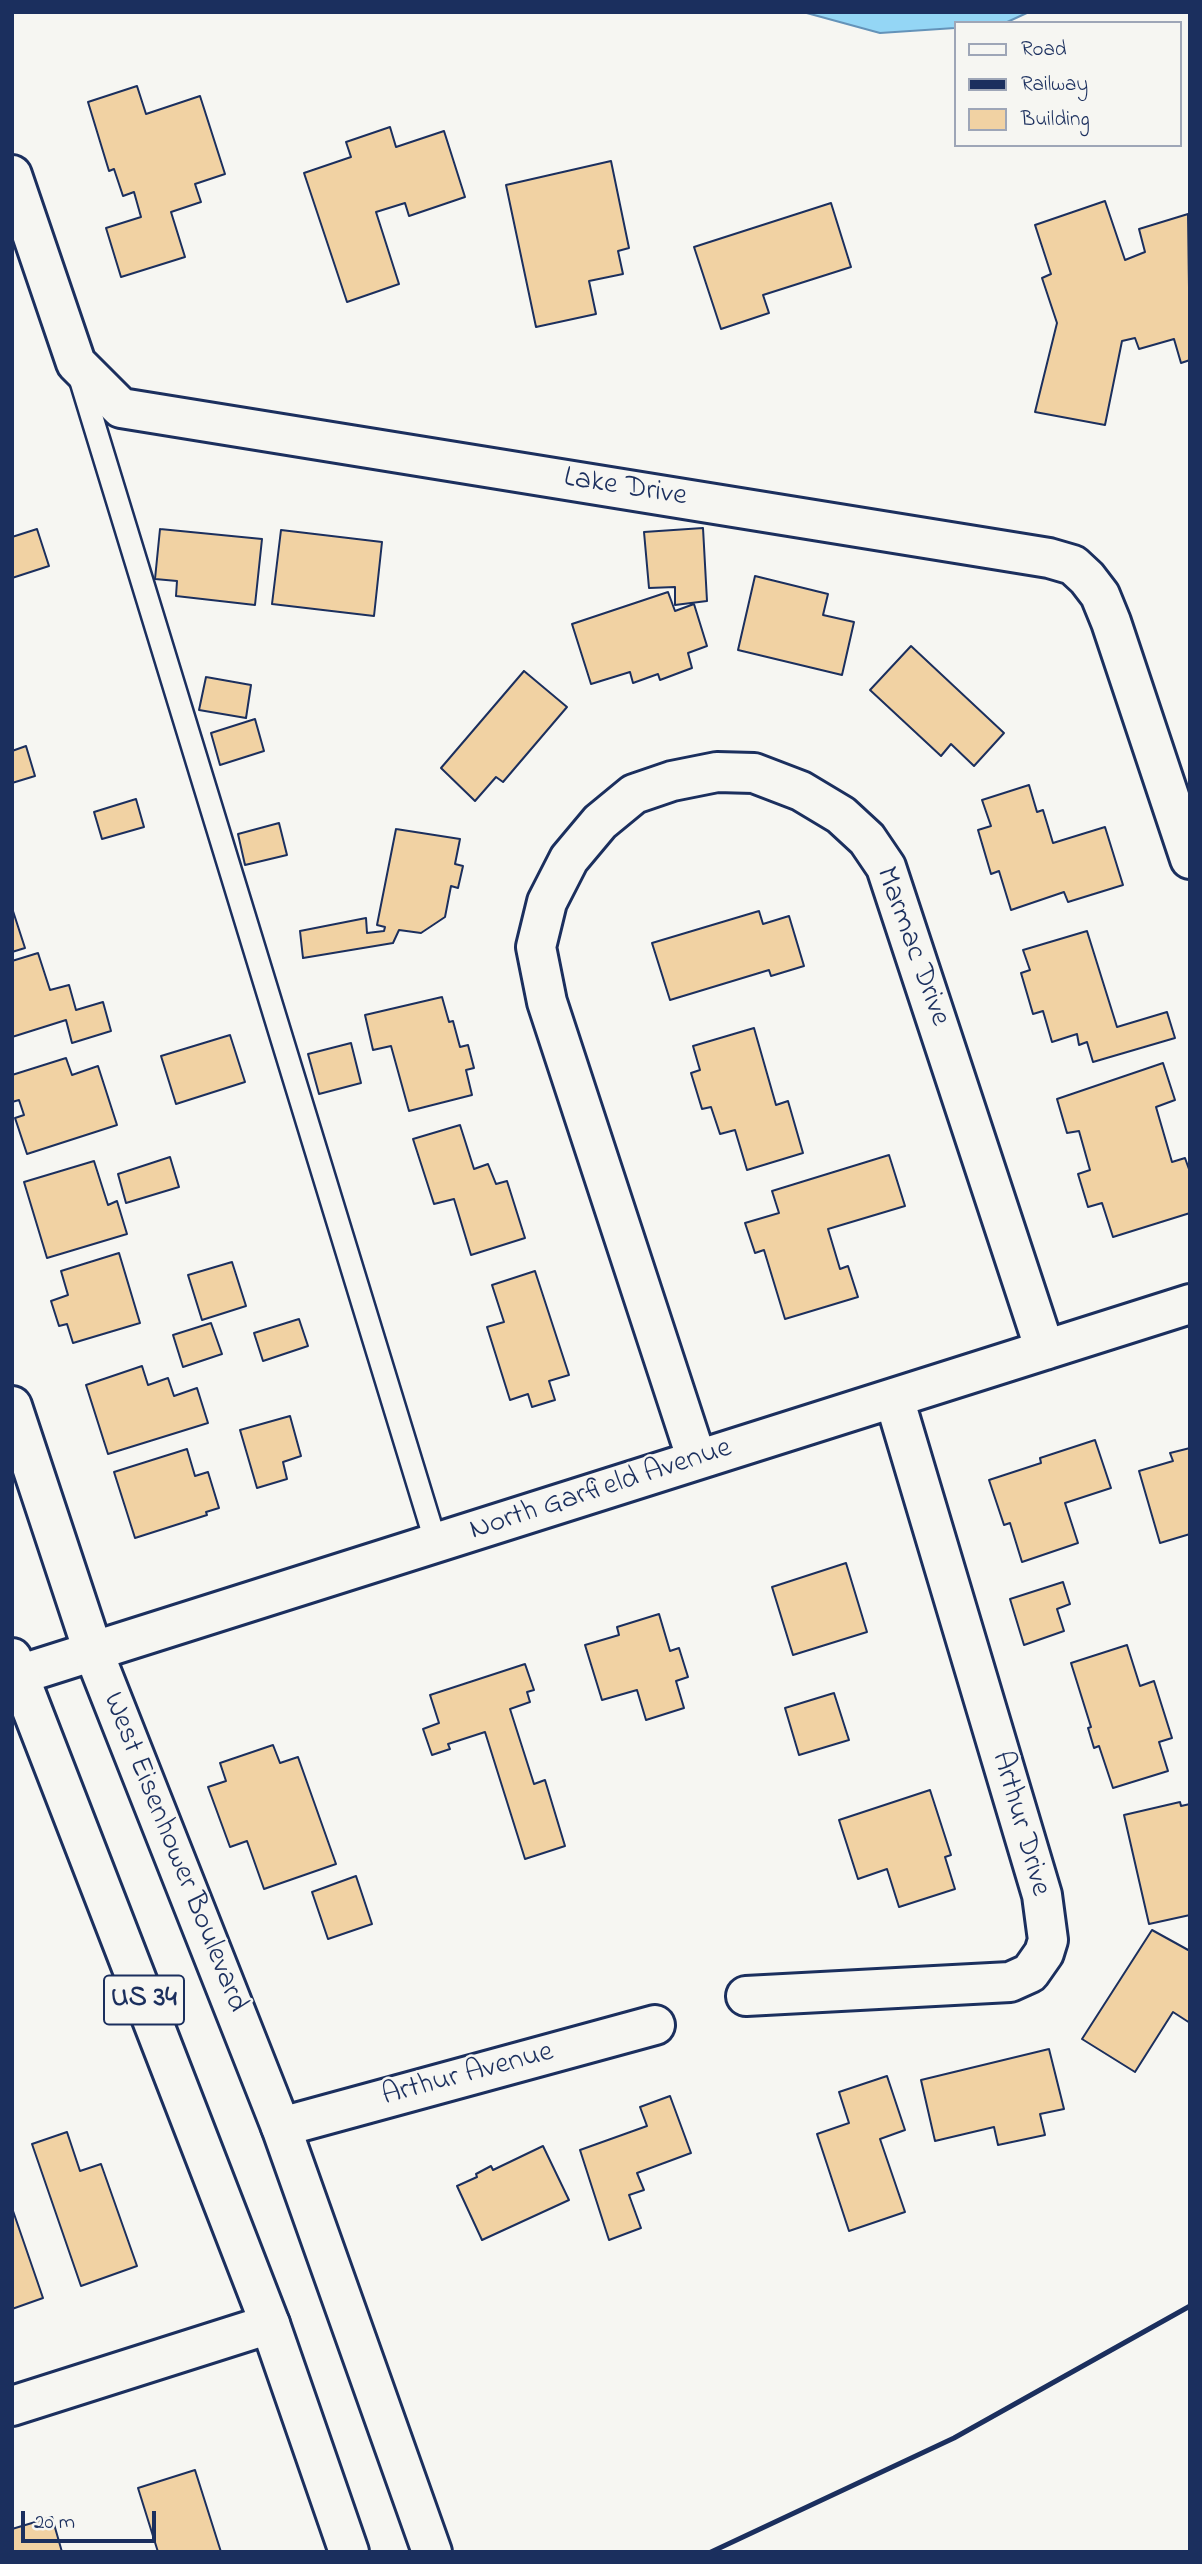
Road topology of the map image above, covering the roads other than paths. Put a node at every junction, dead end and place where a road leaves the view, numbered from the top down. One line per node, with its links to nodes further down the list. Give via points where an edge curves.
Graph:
1 (12, 175): 2 (main road, Lake Drive)
2 (76, 363): 3 (main road, Lake Drive, via 121,408 1073,565 1100,596 1111,622); 9 (lane)
3 (1190, 859)
4 (1190, 1304): 5 (main road, North Garfield Avenue)
5 (1045, 1350): 6 (main road, North Garfield Avenue); 8 (main road, Marmac Drive, via 886,867 867,839 841,815 800,791 754,774 718,772 672,781 634,794 600,822 569,859 547,902 536,947 547,1002)
6 (894, 1398): 8 (main road, North Garfield Avenue); 12 (main road, Arthur Drive, via 1042,1895 1048,1940 1030,1973 1010,1982)
7 (12, 1406): 10 (main road, West Eisenhower Boulevard / US 34)
8 (697, 1460): 9 (main road, North Garfield Avenue)
9 (436, 1543): 10 (main road, North Garfield Avenue)
10 (93, 1651): 11 (main road, North Garfield Avenue); 14 (main road, West Eisenhower Boulevard / US 34)
11 (14, 1670): 15 (main road, US 34)
12 (746, 1996)
13 (655, 2025): 14 (main road, Arthur Avenue)
14 (281, 2127): 17 (main road, West Eisenhower Boulevard / US 34)
15 (271, 2324): 16 (main road); 18 (main road, US 34)
16 (12, 2406)
17 (428, 2542)
18 (349, 2551)

